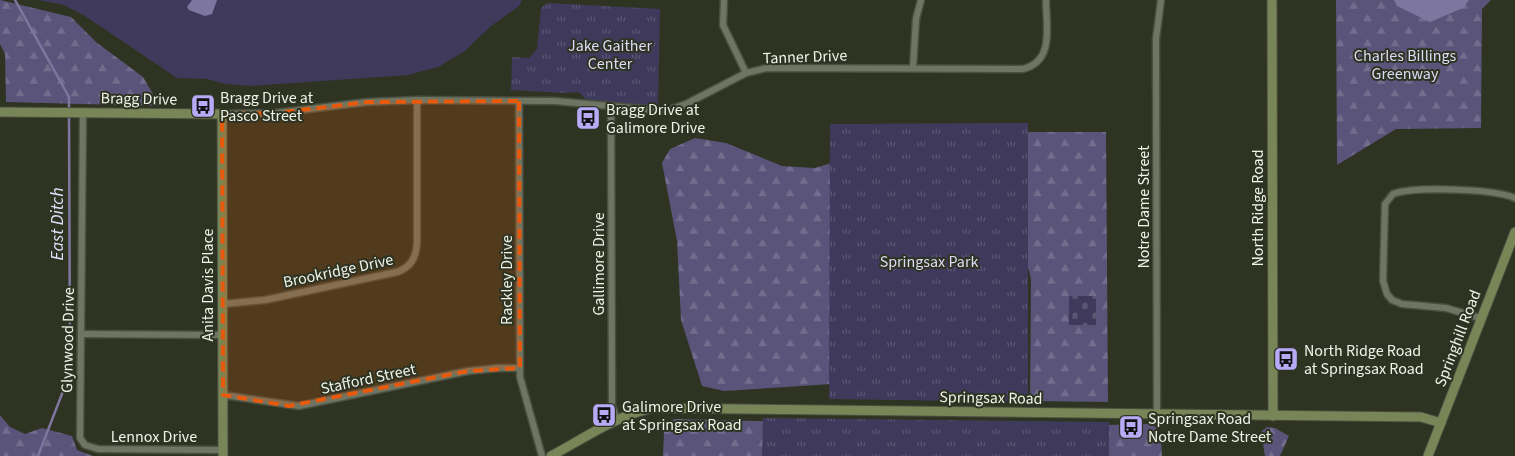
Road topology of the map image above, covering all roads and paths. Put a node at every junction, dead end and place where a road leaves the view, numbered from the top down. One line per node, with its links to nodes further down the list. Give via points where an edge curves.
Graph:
1 (724, 0): 7 (street, via 723,25)
2 (921, 0): 6 (street, via 916,19)
3 (1046, 0): 6 (street, Tanner Drive, via 1046,47 1034,66 1023,69)
4 (1161, 0): 23 (street, Notre Dame Street, via 1156,39)
5 (1272, 0): 24 (street, North Ridge Road)
6 (913, 68): 7 (street, Tanner Drive, via 774,68)
7 (746, 73): 11 (street, Tanner Drive, via 671,109 653,111)
8 (417, 100): 9 (street, Tanner Drive); 10 (street, Tanner Drive); 17 (street, Brookridge Drive, via 417,243 415,257 408,267 265,300)
9 (519, 101): 11 (street, Tanner Drive); 21 (street, Rackley Drive)
10 (367, 102): 14 (street, Bragg Drive, via 276,113)
11 (611, 107): 25 (street, Gallimore Drive, via 612,405)
12 (0, 112): 13 (street, Bragg Drive)
13 (79, 113): 14 (street, Bragg Drive); 19 (street, Glynwood Drive)
14 (222, 114): 17 (street, Anita Davis Place)
15 (1515, 198): 18 (street, via 1485,191 1412,190 1393,194 1385,204 1383,281 1392,300 1446,308)
16 (1515, 232): 18 (street, Springhill Road)
17 (222, 304): 20 (street, Anita Davis Place)
18 (1480, 318): 26 (street, Springhill Road)
19 (81, 334): 20 (street); 27 (street, Glynwood Drive, via 79,427 80,438)
20 (222, 335): 22 (street, Anita Davis Place)
21 (520, 368): 22 (street, Stafford Street, via 468,371 300,406); 29 (street, Rackley Drive)
22 (223, 395): 28 (street, Anita Davis Place)
23 (1157, 414): 24 (street, Springsax Road); 25 (street, Springsax Road, via 677,408 642,410)
24 (1273, 416): 26 (street, Springsax Road, via 1421,417)
25 (617, 420): 30 (street, Springsax Road)
26 (1441, 423): 31 (street, Springhill Road)
27 (85, 445): 28 (street, Lennox Drive, via 98,449)
28 (223, 453)
29 (542, 456)
30 (551, 456)
31 (1428, 456)

